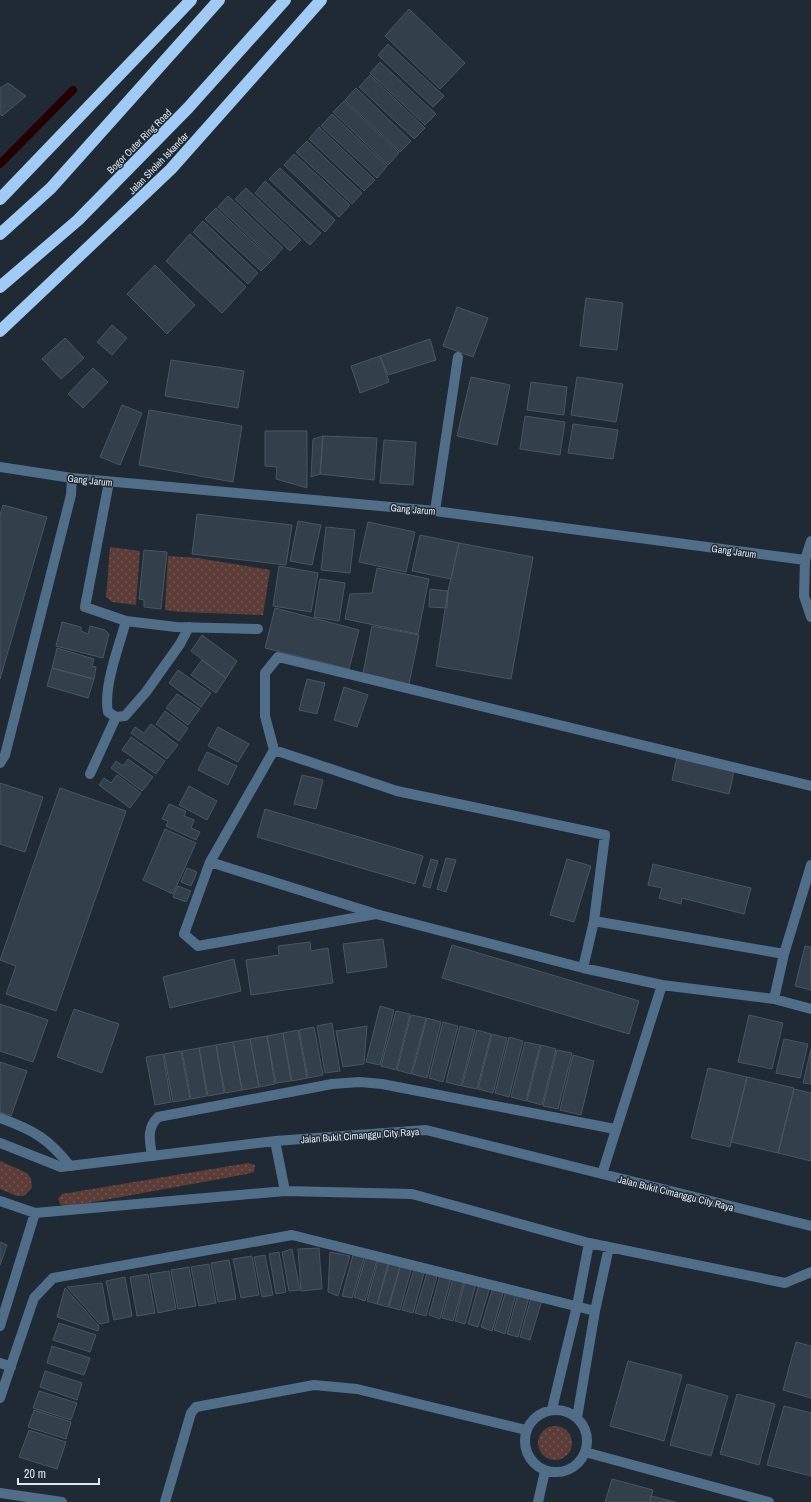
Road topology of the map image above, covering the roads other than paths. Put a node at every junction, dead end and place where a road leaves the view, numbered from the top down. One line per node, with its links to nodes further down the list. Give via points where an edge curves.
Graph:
1 (191, 0): 5 (highway)
2 (219, 0): 6 (highway, via 51,188)
3 (285, 0): 7 (highway, Bogor Outer Ring Road, via 188,108 78,220)
4 (322, 0): 8 (highway, Jalan Sholeh Iskandar, via 171,169)
5 (0, 199)
6 (0, 234)
7 (0, 287)
8 (0, 332)
9 (458, 357): 13 (street)
10 (0, 467): 11 (street, Gang Jarum)
11 (72, 478): 12 (street, Gang Jarum); 22 (street, via 70,495 5,755)
12 (109, 482): 13 (street, Gang Jarum); 17 (street, via 85,607)
13 (435, 511): 15 (street, Gang Jarum)
14 (811, 541): 15 (street)
15 (805, 560): 16 (street, via 804,596)
16 (811, 617)
17 (126, 621): 18 (street); 20 (street, via 106,704 108,712)
18 (189, 627): 19 (street); 20 (street, via 146,692 125,716)
19 (258, 629)
20 (116, 717): 23 (street)
21 (274, 750): 24 (street, via 265,716 265,673 278,657); 25 (street); 28 (street, via 396,791 606,835)
22 (0, 763)
23 (90, 774)
24 (811, 786)
25 (210, 862): 27 (street); 27 (street, via 184,934 198,946)
26 (811, 865): 29 (street)
27 (376, 914): 30 (street)
28 (594, 922): 29 (street); 30 (street)
29 (784, 954): 32 (street)
30 (583, 968): 31 (street)
31 (662, 985): 32 (street); 35 (street)
32 (774, 999): 33 (street)
33 (811, 1009)
34 (0, 1118): 39 (street, via 30,1129 56,1148)
35 (615, 1129): 38 (street, via 382,1084 360,1082 332,1084 158,1117 149,1132); 40 (street)
36 (275, 1141): 38 (street, Jalan Bukit Cimanggu City Raya); 40 (street, Jalan Bukit Cimanggu City Raya, via 426,1130); 41 (street)
37 (0, 1143): 39 (street, Jalan Bukit Cimanggu City Raya, via 61,1167)
38 (152, 1156): 39 (street, Jalan Bukit Cimanggu City Raya)
39 (70, 1166)
40 (602, 1174): 44 (street, Jalan Bukit Cimanggu City Raya)
41 (286, 1191): 43 (street); 45 (street, via 412,1194)
42 (0, 1201): 43 (street)
43 (35, 1213): 50 (street)
44 (811, 1226)
45 (589, 1243): 46 (street); 48 (street)
46 (609, 1248): 47 (street, via 785,1283); 49 (street)
47 (811, 1272)
48 (577, 1306): 49 (street); 52 (street, via 292,1235 53,1278 34,1298); 54 (street)
49 (595, 1311): 55 (street)
50 (0, 1326)
51 (0, 1363): 52 (street)
52 (11, 1367): 53 (street)
53 (0, 1398)
54 (552, 1409): 55 (street, via 565,1411); 56 (street, via 536,1416)
55 (577, 1418): 57 (street, via 586,1434)
56 (526, 1430): 58 (street, via 524,1442 527,1455 534,1465); 61 (street, via 357,1389 314,1385 196,1407 191,1413)
57 (585, 1452): 58 (street, via 579,1463 569,1470 557,1473); 63 (street)
58 (545, 1471): 62 (street)
59 (0, 1493): 60 (street)
60 (62, 1502)
61 (165, 1502)
62 (538, 1502)
63 (769, 1502)

